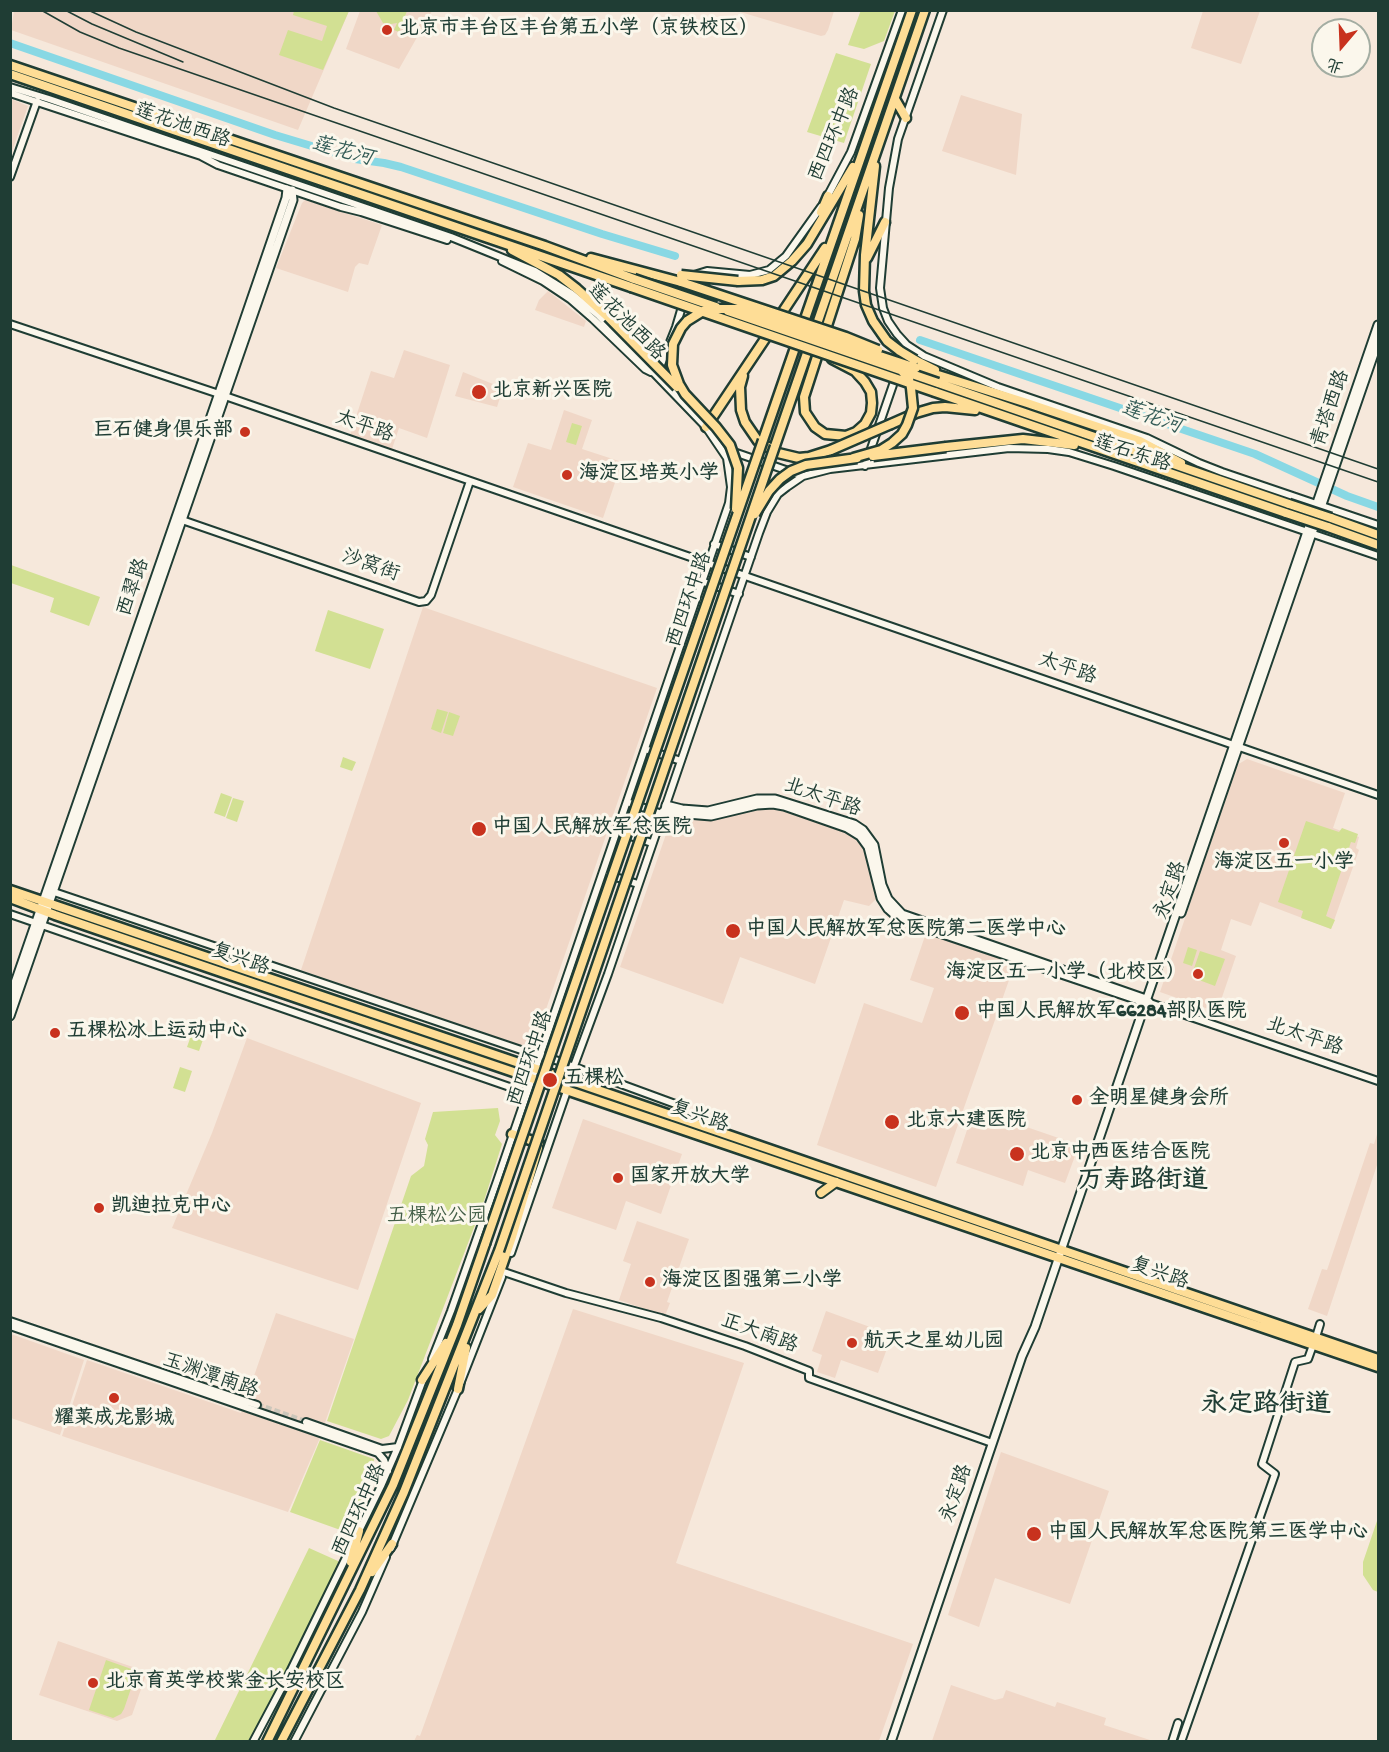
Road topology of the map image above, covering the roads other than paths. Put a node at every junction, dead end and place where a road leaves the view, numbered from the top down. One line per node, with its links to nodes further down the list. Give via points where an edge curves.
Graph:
1 (902, 10): 17 (street, 西四环中路, via 851,152)
2 (912, 10): 13 (highway, 西四环中路)
3 (925, 10): 9 (highway, 西四环中路)
4 (943, 10): 11 (street)
5 (10, 65): 12 (highway, 莲花池西路)
6 (10, 74): 12 (highway, 莲花池西路)
7 (10, 87): 16 (street, 莲花池西路)
8 (10, 93): 10 (street, 莲花池西路)
9 (894, 99): 11 (highway); 14 (highway, 西四环中路)
10 (37, 101): 15 (street); 16 (street, 莲花池西路)
11 (906, 118): 19 (street, via 892,168)
12 (160, 121): 18 (highway)
13 (865, 146): 20 (highway, 西四环中路); 22 (highway)
14 (877, 150): 24 (highway); 35 (highway, 西四环中路, via 864,187 855,239)
15 (10, 177)
16 (290, 187): 34 (street, 莲花池西路, via 518,268 570,299); 37 (main road, 西翠路); 39 (main road, 西翠路, via 293,200)
17 (828, 196): 22 (highway); 34 (street, 西四环中路, via 786,256 769,270 750,275 707,271 694,275)
18 (413, 207): 21 (highway, 莲花池西路); 23 (highway, 莲花池西路)
19 (885, 222): 24 (highway); 30 (street, via 880,274 883,308)
20 (834, 232): 32 (highway); 54 (highway, 西四环中路, bridge)
21 (482, 236): 26 (highway, 莲花池西路); 38 (highway, bridge, via 559,275 577,289)
22 (807, 244): 25 (highway, bridge, via 774,276 762,280)
23 (545, 246): 25 (highway); 26 (highway, 莲花池西路)
24 (863, 273): 30 (highway, via 866,305 873,321 887,341)
25 (681, 279): 44 (highway, bridge, via 857,341 902,368 913,398 908,425 892,443)
26 (633, 283): 31 (highway, 莲花池西路, bridge); 36 (highway, 莲花池西路, bridge)
27 (10, 324): 37 (street, 太平路)
28 (1378, 325): 49 (main road, 青塔西路)
29 (1378, 342): 49 (main road, 青塔西路)
30 (903, 348): 33 (highway, bridge); 45 (street); 50 (street, 莲石东路, via 998,387 1147,438 1199,463)
31 (819, 352): 35 (highway, bridge, via 855,371 865,382 872,403 865,424 846,436 825,434 815,427 804,405); 36 (highway, 莲花池西路, bridge)
32 (748, 364): 40 (highway, bridge, via 740,387 745,422 758,441 778,453 799,458 831,450 924,410 945,407); 41 (highway)
33 (916, 364): 38 (highway, bridge, via 758,314 714,309 687,321 673,344 672,365); 46 (highway, via 1140,441)
34 (657, 376): 41 (street, 西四环中路)
35 (805, 376): 56 (highway, 西四环中路, bridge, via 775,446)
36 (936, 387): 40 (highway, 莲石东路); 46 (highway, 莲石东路)
37 (217, 394): 39 (street, 太平路); 82 (main road, 西翠路)
38 (685, 394): 54 (highway, bridge, via 723,435 734,456 739,479)
39 (225, 396): 48 (street, 太平路); 52 (main road, 西翠路)
40 (994, 412): 43 (highway, 莲石东路)
41 (706, 427): 42 (street, 西四环中路)
42 (722, 448): 47 (street); 59 (street, 西四环中路, via 730,468 731,487)
43 (1098, 449): 44 (highway, bridge, via 1023,439); 51 (highway, 莲石东路)
44 (853, 458): 56 (highway, bridge, via 791,471 769,491)
45 (865, 466): 47 (street); 57 (street, 莲石东路, via 1009,448 1047,449 1088,458)
46 (1197, 472): 51 (highway, 莲石东路)
47 (803, 476): 62 (street, via 778,494 767,512)
48 (470, 481): 52 (street, 沙窝街, via 430,595 419,602); 63 (street, 太平路)
49 (1327, 482): 50 (main road, 青塔西路)
50 (1319, 505): 55 (street, 莲石东路); 57 (main road, 青塔西路)
51 (1287, 508): 53 (highway, bridge)
52 (182, 520): 80 (main road, 西翠路)
53 (1329, 523): 58 (highway); 60 (highway)
54 (734, 524): 107 (highway, 西四环中路, bridge)
55 (1378, 525)
56 (747, 528): 104 (highway, 西四环中路, bridge)
57 (1311, 532): 61 (street, 莲石东路); 67 (main road, 永定路)
58 (1378, 534)
59 (714, 544): 62 (street); 63 (street, 西四环中路)
60 (1378, 545)
61 (1378, 556)
62 (751, 557): 64 (street)
63 (708, 563): 64 (street, 太平路); 65 (street, 西四环中路)
64 (745, 576): 66 (street); 67 (street, 太平路)
65 (701, 581): 66 (street); 68 (street, 西四环中路)
66 (739, 594): 69 (street)
67 (1236, 746): 70 (street, 太平路); 86 (main road, 永定路)
68 (645, 749): 69 (street); 71 (street, 西四环中路)
69 (681, 761): 72 (street)
70 (1378, 795)
71 (627, 802): 72 (street); 73 (street, 西四环中路)
72 (664, 810): 74 (street); 86 (main road, 北太平路, via 708,811 775,798 854,824 872,840 882,885 888,899 902,914)
73 (622, 818): 74 (street); 75 (street, 西四环中路)
74 (657, 830): 76 (street)
75 (617, 831): 76 (street); 77 (street, 西四环中路)
76 (652, 843): 78 (street)
77 (603, 873): 78 (street); 88 (street, 西四环中路)
78 (638, 884): 89 (street)
79 (10, 890): 82 (highway, 复兴路)
80 (54, 892): 82 (main road, 西翠路); 88 (street, 复兴路)
81 (10, 898): 82 (highway, 复兴路)
82 (45, 906): 84 (main road, 西翠路); 90 (highway, 复兴路, via 62,906); 92 (highway, 复兴路, via 55,915)
83 (10, 914): 84 (street, 复兴路)
84 (39, 924): 85 (main road, 西翠路); 87 (main road, 西翠路); 95 (street, 复兴路)
85 (10, 997)
86 (1147, 1002): 93 (street, 北太平路); 102 (main road, 永定路)
87 (10, 1016)
88 (539, 1054): 89 (street, 复兴路); 90 (street, 西四环中路)
89 (574, 1066): 91 (street); 96 (street, 复兴路)
90 (535, 1068): 91 (highway, 复兴路); 92 (street, 西四环中路)
91 (566, 1078): 94 (highway); 97 (highway, 复兴路)
92 (531, 1079): 94 (highway, 复兴路); 95 (street, 西四环中路)
93 (1378, 1081)
94 (563, 1089): 99 (highway); 100 (highway, 复兴路); 103 (street, 西四环中路)
95 (527, 1093): 98 (street, 西四环中路)
96 (678, 1105): 97 (main road)
97 (674, 1116): 102 (highway, 复兴路)
98 (512, 1134): 99 (highway); 113 (street, 西四环中路, via 451,1311)
99 (539, 1143): 104 (highway, via 492,1295)
100 (836, 1182): 101 (main road); 102 (highway, 复兴路)
101 (821, 1193)
102 (1061, 1253): 110 (highway, 复兴路); 117 (main road, 永定路)
103 (504, 1272): 114 (street, 西四环中路); 117 (street, 正大南路, via 745,1346 809,1371 809,1378)
104 (476, 1311): 109 (highway, 西四环中路)
105 (10, 1321): 115 (street, 玉渊潭南路)
106 (1320, 1324): 110 (street)
107 (457, 1325): 113 (highway); 122 (highway, 西四环中路, via 393,1485)
108 (10, 1326): 119 (street, 玉渊潭南路, via 378,1453)
109 (470, 1328): 114 (highway); 123 (highway, 西四环中路)
110 (1314, 1341): 111 (highway, 复兴路); 112 (highway, 复兴路); 131 (street, via 1308,1359 1295,1362 1262,1464 1275,1474)
111 (1378, 1359)
112 (1378, 1367)
113 (422, 1380): 118 (street, 西四环中路)
114 (458, 1389): 121 (street, 西四环中路)
115 (257, 1405)
116 (306, 1422): 118 (street, via 382,1449)
117 (992, 1443): 129 (main road, 永定路)
118 (398, 1447): 119 (street, 西四环中路)
119 (388, 1471): 120 (street, 西四环中路)
120 (359, 1531): 122 (highway); 125 (street, 西四环中路)
121 (392, 1544): 123 (highway); 128 (street, 西四环中路, via 362,1612)
122 (346, 1581): 126 (highway, 西四环中路)
123 (360, 1590): 127 (highway, 西四环中路)
124 (1178, 1723): 130 (street)
125 (253, 1742)
126 (267, 1742)
127 (281, 1742)
128 (294, 1742)
129 (891, 1742)
130 (1172, 1742)
131 (1180, 1742)

